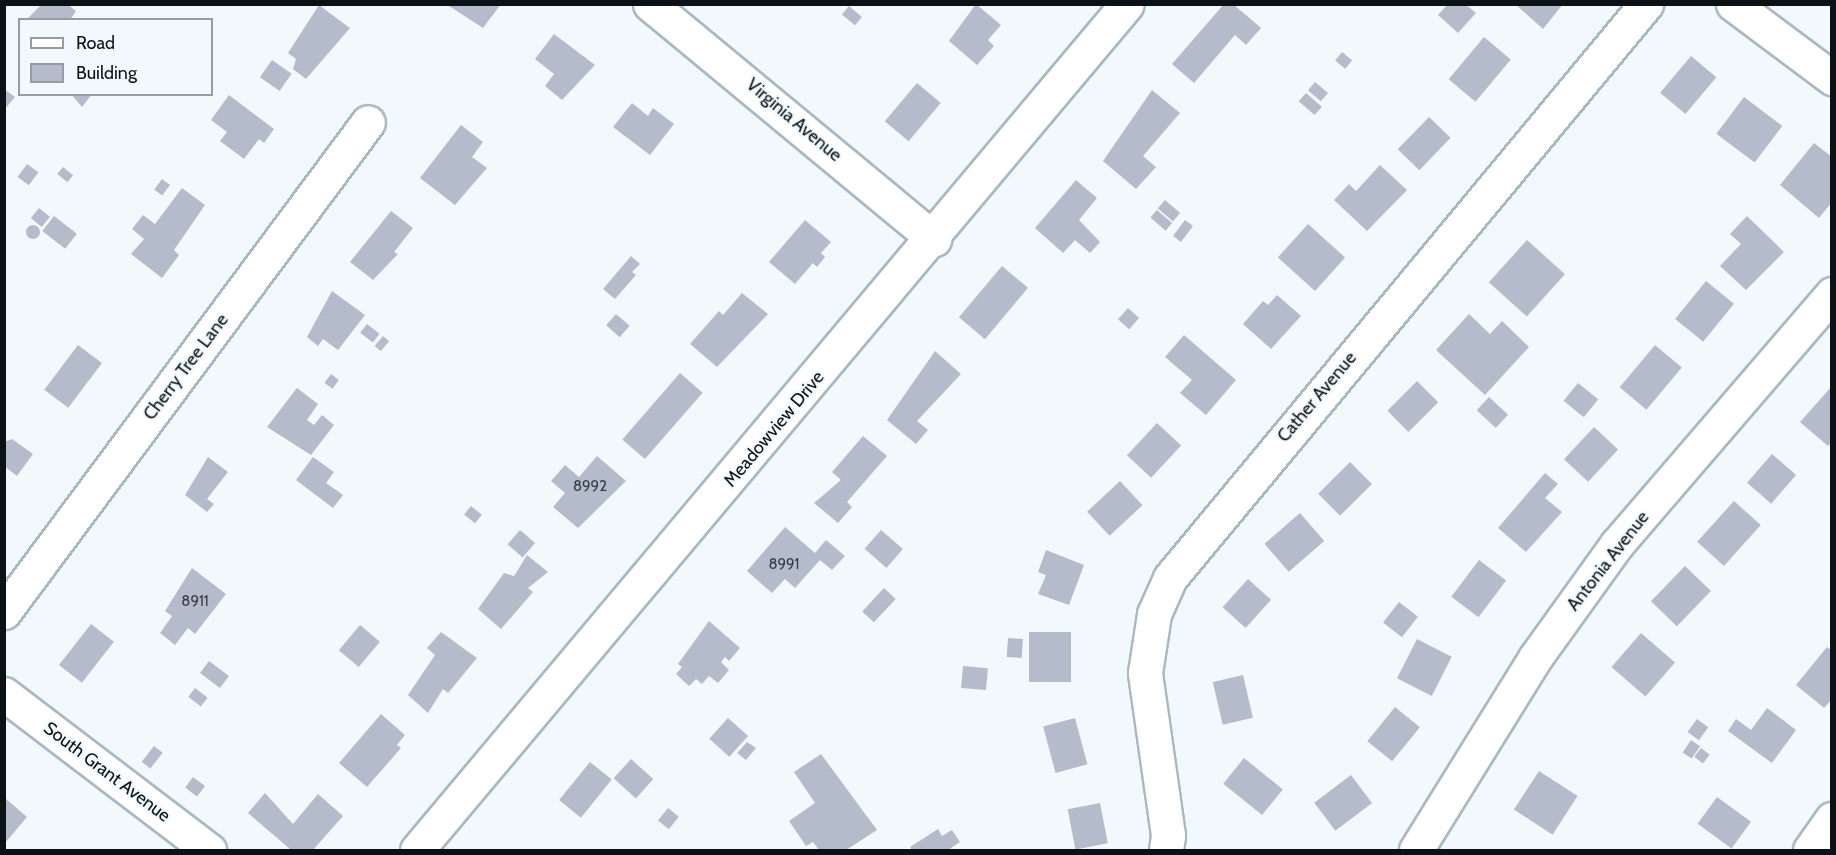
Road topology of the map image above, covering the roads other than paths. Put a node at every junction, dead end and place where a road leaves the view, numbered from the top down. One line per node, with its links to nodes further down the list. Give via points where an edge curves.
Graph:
1 (650, 4): 7 (street, Virginia Avenue)
2 (1127, 4): 7 (street, Meadowview Drive)
3 (1646, 4): 14 (street, Cather Avenue, via 1170,578 1154,614 1144,673 1168,835)
4 (1733, 4): 5 (street)
5 (1832, 78)
6 (368, 122): 9 (street, Cherry Tree Lane)
7 (934, 239): 13 (street, Meadowview Drive)
8 (1832, 294): 15 (street, Antonia Avenue, via 1617,544 1535,658)
9 (4, 612)
10 (4, 694): 12 (street, South Grant Avenue)
11 (1832, 819): 16 (street)
12 (209, 850)
13 (417, 850)
14 (1166, 850)
15 (1416, 850)
16 (1810, 850)

